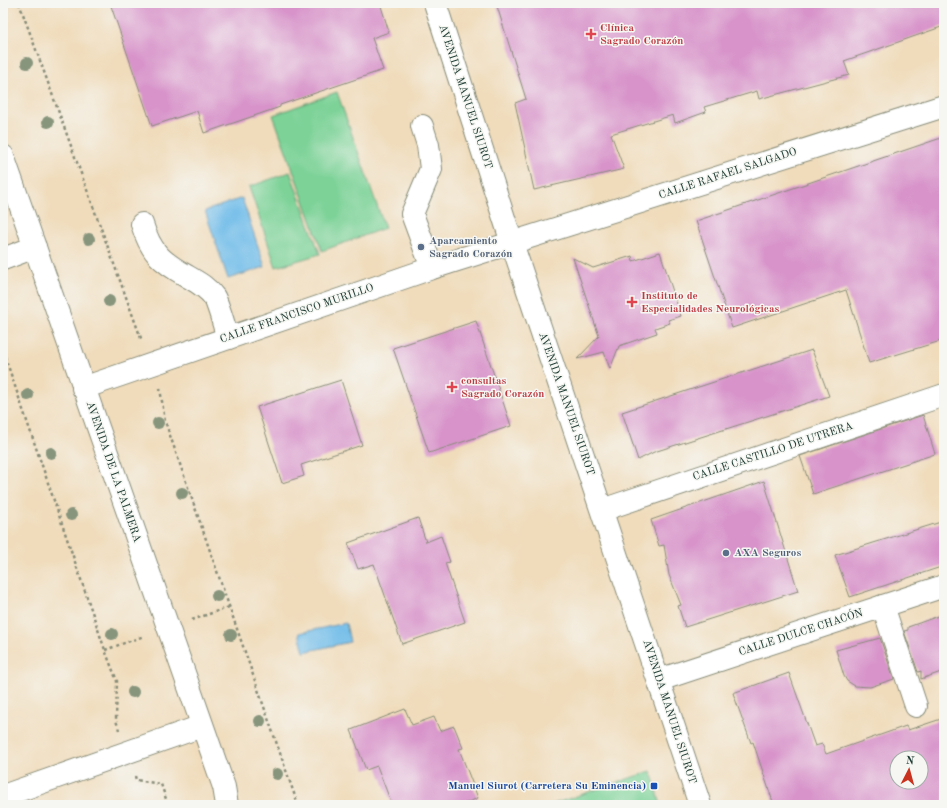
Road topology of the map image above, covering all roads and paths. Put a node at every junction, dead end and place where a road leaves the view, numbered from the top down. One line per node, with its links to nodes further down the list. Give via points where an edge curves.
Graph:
1 (19, 3): 12 (path)
2 (435, 3): 7 (street, AVENIDA MANUEL SIUROT)
3 (944, 106): 7 (street, CALLE RAFAEL SALGADO)
4 (422, 126): 10 (street, via 431,169 412,214)
5 (3, 156): 8 (street, AVENIDA DE LA PALMERA)
6 (142, 224): 11 (street, via 154,252 170,266 203,285 215,298)
7 (512, 243): 10 (street, CALLE FRANCISCO MURILLO); 17 (street, AVENIDA MANUEL SIUROT)
8 (35, 247): 9 (street); 15 (street, AVENIDA DE LA PALMERA)
9 (3, 259)
10 (432, 268): 11 (street, CALLE FRANCISCO MURILLO)
11 (228, 338): 15 (street, CALLE FRANCISCO MURILLO)
12 (143, 344)
13 (3, 351): 23 (path, via 117,681 116,720)
14 (159, 382): 28 (path, via 165,421)
15 (83, 388): 22 (street, AVENIDA DE LA PALMERA)
16 (944, 395): 17 (street, CALLE CASTILLO DE UTRERA)
17 (602, 510): 20 (street, AVENIDA MANUEL SIUROT)
18 (944, 586): 19 (street, CALLE DULCE CHACÓN)
19 (883, 606): 20 (street, CALLE DULCE CHACÓN); 21 (street)
20 (659, 680): 29 (street, AVENIDA MANUEL SIUROT)
21 (916, 706)
22 (202, 726): 25 (street); 26 (street, AVENIDA DE LA PALMERA)
23 (120, 732)
24 (134, 773): 27 (path, via 136,780 161,784)
25 (3, 796)
26 (228, 799)
27 (168, 805)
28 (298, 805)
29 (700, 805)

